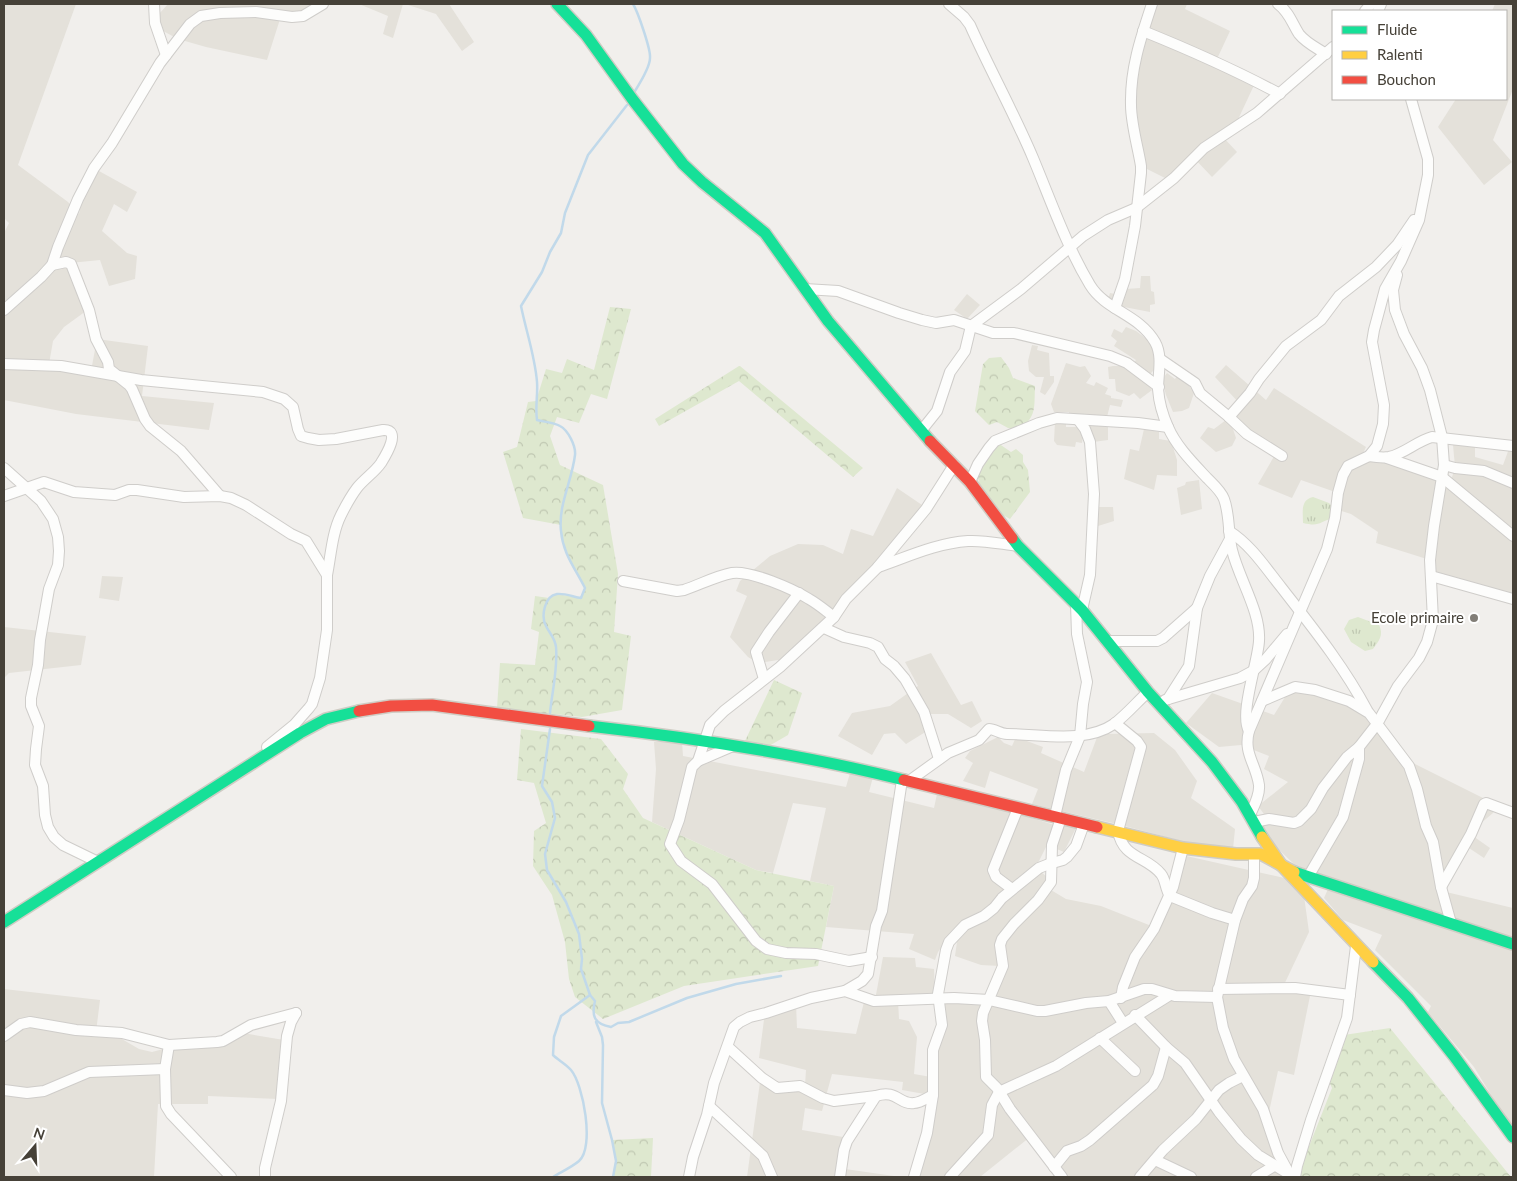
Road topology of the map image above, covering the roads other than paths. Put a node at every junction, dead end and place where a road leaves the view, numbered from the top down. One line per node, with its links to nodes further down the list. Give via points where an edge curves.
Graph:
1 (154, 4): 9 (street, via 155,23)
2 (323, 4): 9 (street, via 303,16 256,12 201,16 190,24)
3 (557, 4): 17 (street, via 586,35 683,164 765,233)
4 (1152, 4): 7 (street)
5 (1278, 4): 8 (street, via 1284,8 1300,35 1310,44)
6 (953, 6): 14 (street, via 970,25 1008,101)
7 (1143, 31): 10 (street, via 1251,77); 13 (street, via 1132,72 1130,107 1141,166)
8 (1330, 51): 10 (street)
9 (166, 55): 16 (street, via 94,168)
10 (1280, 94): 13 (street, via 1204,148 1174,178)
11 (1412, 100): 12 (street, via 1428,159)
12 (1422, 206): 15 (street); 25 (street, via 1397,245 1339,296 1321,320 1286,346)
13 (1136, 208): 14 (street, via 1108,220); 18 (street, via 1125,279)
14 (1070, 246): 18 (street, via 1091,286); 20 (street)
15 (1401, 260): 29 (street, via 1393,290 1395,310 1422,368); 32 (street, via 1385,289 1372,342 1384,405 1377,446)
16 (52, 265): 19 (street); 23 (street, via 71,264 109,369)
17 (805, 289): 20 (street, via 838,291 922,320 936,323 954,320); 28 (street)
18 (1115, 308): 21 (street, via 1148,332)
19 (4, 310)
20 (971, 326): 24 (street, via 993,334 1014,333 1110,356 1127,363); 28 (street, via 965,351 950,372 937,411)
21 (1160, 359): 24 (street); 25 (street, via 1195,383 1200,393)
22 (4, 364): 23 (street, via 61,366)
23 (120, 377): 42 (street, via 132,389 150,426 181,451); 47 (street, via 274,395 293,406 301,436 308,438 336,439 383,430 391,432 391,444 381,463 358,486 338,522)
24 (1158, 387): 27 (street)
25 (1229, 416): 31 (street, via 1247,434)
26 (1079, 420): 27 (street); 38 (street, via 1057,418 996,442 978,464); 52 (street, via 1090,442 1094,494 1090,575)
27 (1168, 427): 43 (street, via 1224,498)
28 (921, 431): 35 (street)
29 (1442, 437): 30 (street); 33 (street, via 1420,441); 34 (street)
30 (1513, 446)
31 (1282, 456)
32 (1369, 456): 33 (street); 54 (street, via 1348,466 1343,475 1327,549)
33 (1388, 458): 37 (street)
34 (1444, 464): 37 (street); 39 (street, via 1484,471)
35 (954, 465): 38 (street); 46 (street, via 926,509)
36 (4, 468): 40 (street)
37 (1442, 477): 44 (street); 48 (street)
38 (970, 482): 45 (street)
39 (1513, 483)
40 (26, 489): 41 (street); 42 (street, via 44,482 74,492 115,495 133,490 184,497); 84 (street, via 41,501 53,519 59,552 49,589 30,698 39,726 35,766 43,786 45,815 51,832 63,845)
41 (4, 496)
42 (220, 496): 47 (street, via 246,505 306,541)
43 (1230, 535): 53 (street); 54 (street, via 1236,536 1258,556); 59 (street, via 1232,552 1259,626)
44 (1513, 536)
45 (1018, 546): 46 (street, via 977,542 951,544); 52 (street)
46 (877, 568): 55 (street, via 846,599)
47 (327, 575): 74 (street, via 327,630 320,678 312,704 294,725)
48 (1430, 576): 51 (street); 66 (street, via 1434,620 1427,642)
49 (623, 581): 50 (street, via 677,591 738,572)
50 (799, 593): 55 (street); 60 (street, via 756,652)
51 (1513, 599)
52 (1079, 607): 58 (street); 68 (street, via 1077,634 1087,677)
53 (1197, 608): 58 (street, via 1157,641); 62 (street, via 1189,666)
54 (1299, 610): 56 (street); 64 (street, via 1335,658)
55 (834, 617): 57 (street)
56 (1294, 626): 59 (street); 63 (street)
57 (824, 628): 60 (street); 72 (street, via 878,647 882,656 905,679 924,712)
58 (1107, 641): 61 (street)
59 (1253, 671): 62 (street, via 1240,678); 67 (street, via 1247,699)
60 (764, 679): 69 (street, via 710,725)
61 (1148, 692): 62 (street); 65 (street)
62 (1163, 701): 79 (street)
63 (1262, 701): 64 (street, via 1295,687 1349,701); 67 (street)
64 (1369, 713): 66 (street)
65 (1115, 723): 68 (street, via 1097,733); 81 (street, via 1142,747)
66 (1377, 724): 71 (street); 88 (street, via 1409,766 1433,842)
67 (1249, 731): 79 (street, via 1247,749 1259,785)
68 (1080, 736): 72 (street, via 1004,734 991,729 979,740); 78 (street, via 1066,770)
69 (706, 741): 70 (street); 73 (street); 74 (street, via 432,705 391,706 326,719)
70 (733, 746): 73 (street); 75 (street)
71 (1359, 747): 79 (street, via 1347,757 1299,821); 87 (street, via 1344,818)
72 (939, 759): 75 (street)
73 (698, 761): 96 (street, via 692,767 670,842 679,859 712,884 756,940 767,949 849,961)
74 (242, 769): 84 (street)
75 (906, 781): 76 (street); 96 (street)
76 (1018, 808): 78 (street); 89 (street, via 993,866 993,874)
77 (1512, 810): 88 (street, via 1484,804)
78 (1058, 817): 80 (street); 85 (street)
79 (1252, 819): 86 (street)
80 (1084, 824): 81 (street); 85 (street, via 1072,852 1063,860)
81 (1118, 831): 82 (street); 90 (street, via 1128,851 1162,875)
82 (1183, 848): 83 (street); 90 (street)
83 (1254, 854): 86 (street, via 1263,855); 91 (street, via 1252,886)
84 (98, 862): 92 (street)
85 (1051, 863): 89 (street); 103 (street, via 1052,880 1048,888 1002,939 1003,966)
86 (1282, 866): 87 (street); 95 (street)
87 (1308, 878): 93 (street)
88 (1441, 887): 93 (street)
89 (1012, 889): 102 (street, via 994,908 965,925 949,942)
90 (1170, 896): 91 (street); 101 (street, via 1154,929 1135,957)
91 (1235, 920): 98 (street)
92 (4, 922)
93 (1451, 923): 94 (street)
94 (1513, 944)
95 (1356, 946): 100 (street); 121 (street, via 1421,1014)
96 (872, 956): 97 (street, via 866,978)
97 (845, 991): 102 (street, via 874,1001); 110 (street, via 750,1017 734,1027)
98 (1218, 993): 99 (street); 100 (street, via 1294,988); 114 (street, via 1226,1040)
99 (1170, 995): 101 (street, via 1144,989); 105 (street)
100 (1350, 995): 125 (street, via 1348,1018)
101 (1121, 998): 104 (street)
102 (938, 999): 103 (street); 117 (street, via 942,1025 933,1050)
103 (989, 1000): 104 (street, via 1045,1011); 116 (street, via 982,1017 986,1042 985,1075)
104 (1109, 1002): 106 (street)
105 (1135, 1015): 106 (street); 111 (street)
106 (1123, 1023): 108 (street)
107 (4, 1036): 109 (street, via 21,1024 30,1022 122,1033)
108 (1100, 1038): 113 (street); 116 (street, via 1056,1066)
109 (169, 1045): 112 (street); 127 (street, via 220,1042 251,1025 296,1013 286,1036 281,1101)
110 (728, 1047): 118 (street, via 777,1088 800,1086 834,1101); 120 (street)
111 (1166, 1047): 119 (street, via 1185,1063); 123 (street, via 1153,1085 1090,1140 1067,1151)
112 (164, 1069): 115 (street, via 89,1072 44,1091); 126 (street, via 166,1106)
113 (1135, 1072)
114 (1243, 1076): 119 (street, via 1223,1087); 125 (street, via 1263,1109 1278,1153)
115 (4, 1090)
116 (999, 1092): 123 (street); 132 (street, via 992,1105 988,1134)
117 (932, 1094): 118 (street, via 914,1103 889,1094); 131 (street, via 927,1130)
118 (876, 1096): 130 (street, via 847,1141)
119 (1212, 1099): 122 (street); 124 (street, via 1241,1139)
120 (709, 1106): 128 (street); 129 (street, via 763,1156)
121 (1513, 1137)
122 (1155, 1160): 134 (street); 135 (street)
123 (1054, 1166): 133 (street)
124 (1274, 1166): 125 (street); 136 (street)
125 (1292, 1176)
126 (231, 1177)
127 (265, 1177)
128 (689, 1177)
129 (772, 1177)
130 (840, 1177)
131 (914, 1177)
132 (950, 1177)
133 (1062, 1177)
134 (1140, 1177)
135 (1191, 1177)
136 (1256, 1177)

